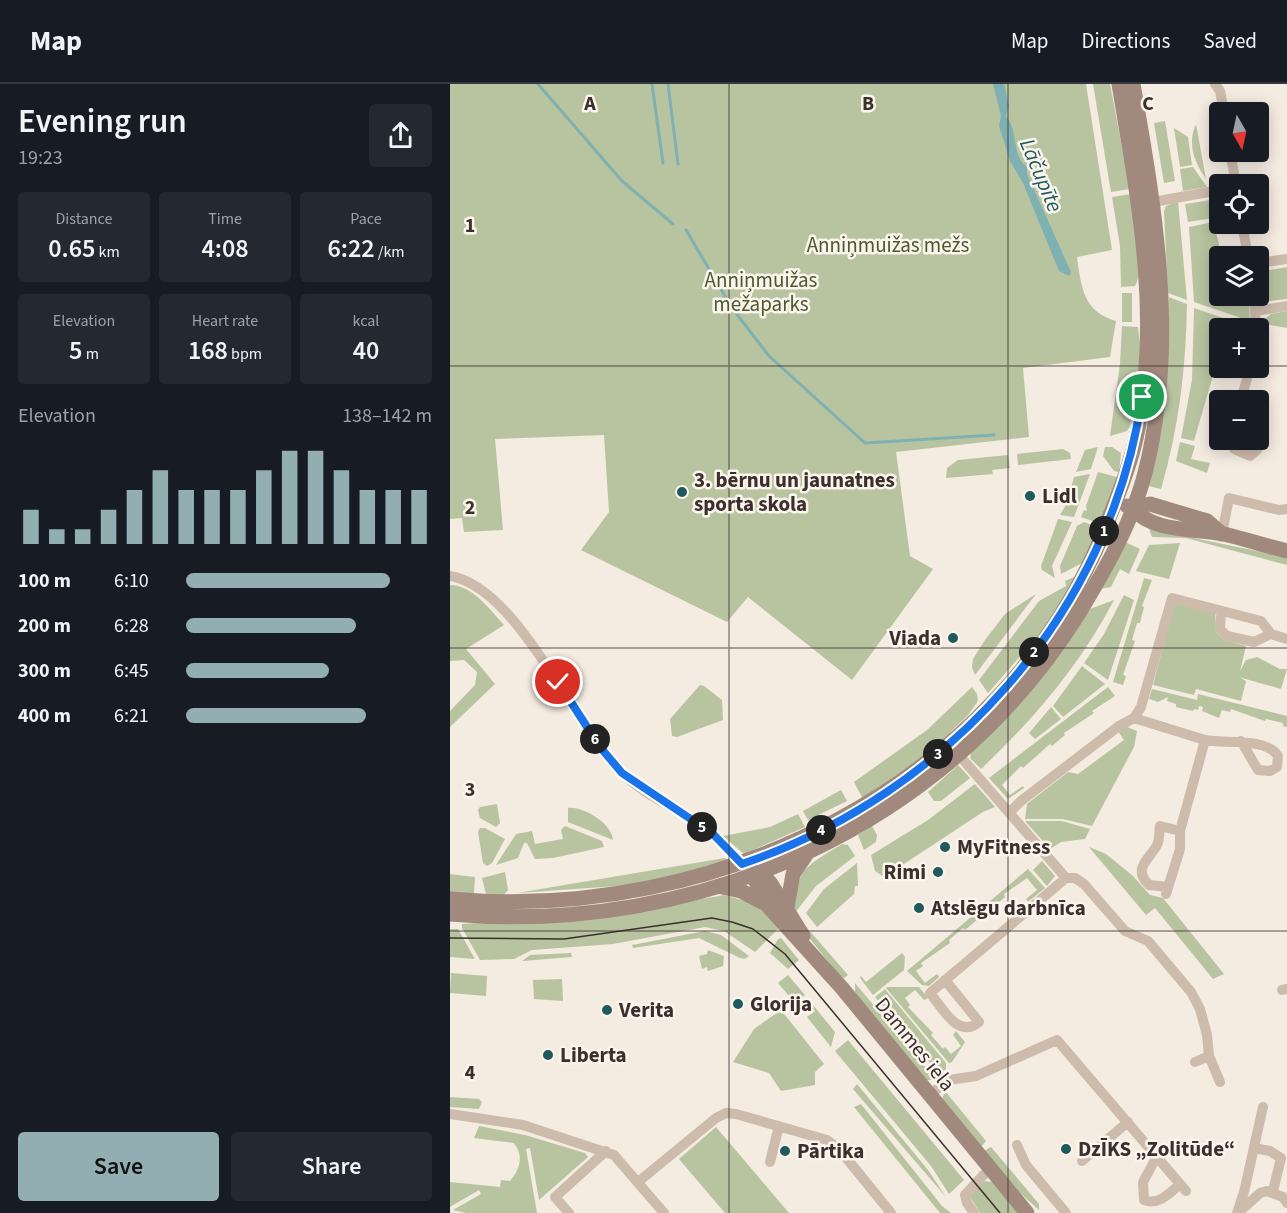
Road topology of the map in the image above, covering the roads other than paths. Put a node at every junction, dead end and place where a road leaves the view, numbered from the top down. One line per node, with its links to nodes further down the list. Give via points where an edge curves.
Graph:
1 (1119, 84): 13 (street, via 1147,266)
2 (1133, 84): 6 (street)
3 (1215, 84): 4 (street)
4 (1222, 102)
5 (1209, 192): 6 (street)
6 (1153, 202): 13 (street, via 1163,312)
7 (1287, 259): 8 (street)
8 (1269, 261)
9 (1255, 306): 11 (street)
10 (1287, 306): 11 (street)
11 (1256, 311): 12 (street)
12 (1256, 318)
13 (1149, 398): 16 (street); 17 (street, via 1146,470)
14 (1236, 450): 15 (street, via 1250,456)
15 (1257, 450)
16 (1116, 503): 17 (street); 22 (street)
17 (1132, 508): 19 (street, via 1143,520); 22 (street, via 1120,538)
18 (1287, 509): 19 (street, via 1229,498)
19 (1222, 534): 20 (street)
20 (1287, 551)
21 (450, 576): 33 (street, via 478,588 514,622 622,773 713,834)
22 (1086, 586): 29 (street, via 1050,657); 33 (street, via 1011,681 927,763 891,790 839,820)
23 (1221, 610): 24 (street, via 1263,622); 24 (street, via 1224,634 1256,642); 26 (street, via 1172,597 1146,695)
24 (1271, 634): 25 (street)
25 (1287, 639)
26 (1134, 718): 27 (street); 30 (street, via 1110,732)
27 (1205, 740): 28 (street); 31 (street)
28 (1241, 741)
29 (959, 755): 30 (street); 32 (street, via 892,806)
30 (1010, 813): 35 (street)
31 (1180, 831): 31 (street, via 1180,849 1167,890 1151,886 1142,877 1141,867 1157,845 1160,826)
32 (806, 855): 34 (street); 39 (street, via 794,874)
33 (742, 864): 34 (street); 37 (street, via 622,894 528,902)
34 (757, 873): 36 (street); 38 (street, Dammes iela, via 756,882); 39 (street, Dammes iela, via 765,877)
35 (1066, 878): 42 (street); 43 (street, via 1084,884 1125,931 1148,941 1191,992 1203,1017)
36 (720, 887): 38 (street, via 741,891); 40 (street, via 600,911 532,916)
37 (450, 899)
38 (766, 904): 41 (street, Dammes iela, via 798,942)
39 (787, 907): 41 (street, Dammes iela)
40 (450, 914)
41 (807, 947): 46 (street, Dammes iela)
42 (945, 980): 42 (street, via 979,1022 974,1026 958,1026 930,993)
43 (1209, 1056): 44 (street); 45 (street)
44 (1195, 1062)
45 (1220, 1082)
46 (929, 1095): 49 (street, via 949,1080 976,1076 1058,1040); 57 (street, Dammes iela)
47 (1263, 1107): 52 (street)
48 (450, 1114): 53 (street, via 523,1125)
49 (1128, 1122): 54 (street); 55 (street)
50 (779, 1126): 56 (street); 58 (street, via 736,1114 721,1114); 62 (street, via 832,1143)
51 (1017, 1144): 67 (street, via 1026,1165)
52 (1254, 1148): 59 (street, via 1281,1158); 61 (street)
53 (606, 1151): 58 (street, via 622,1162); 63 (street, via 555,1197)
54 (1157, 1156): 54 (street, via 1146,1172 1142,1190 1144,1200 1152,1202 1183,1188)
55 (1082, 1161)
56 (770, 1162)
57 (990, 1168): 65 (street, via 966,1191 965,1199); 66 (street, Dammes iela)
58 (638, 1182): 64 (street)
59 (1274, 1191): 60 (street); 61 (street, via 1260,1193)
60 (1287, 1203)
61 (1238, 1210): 68 (street)
62 (887, 1211)
63 (569, 1213)
64 (664, 1213)
65 (974, 1213)
66 (1028, 1213)
67 (1066, 1213)
68 (1228, 1213)

